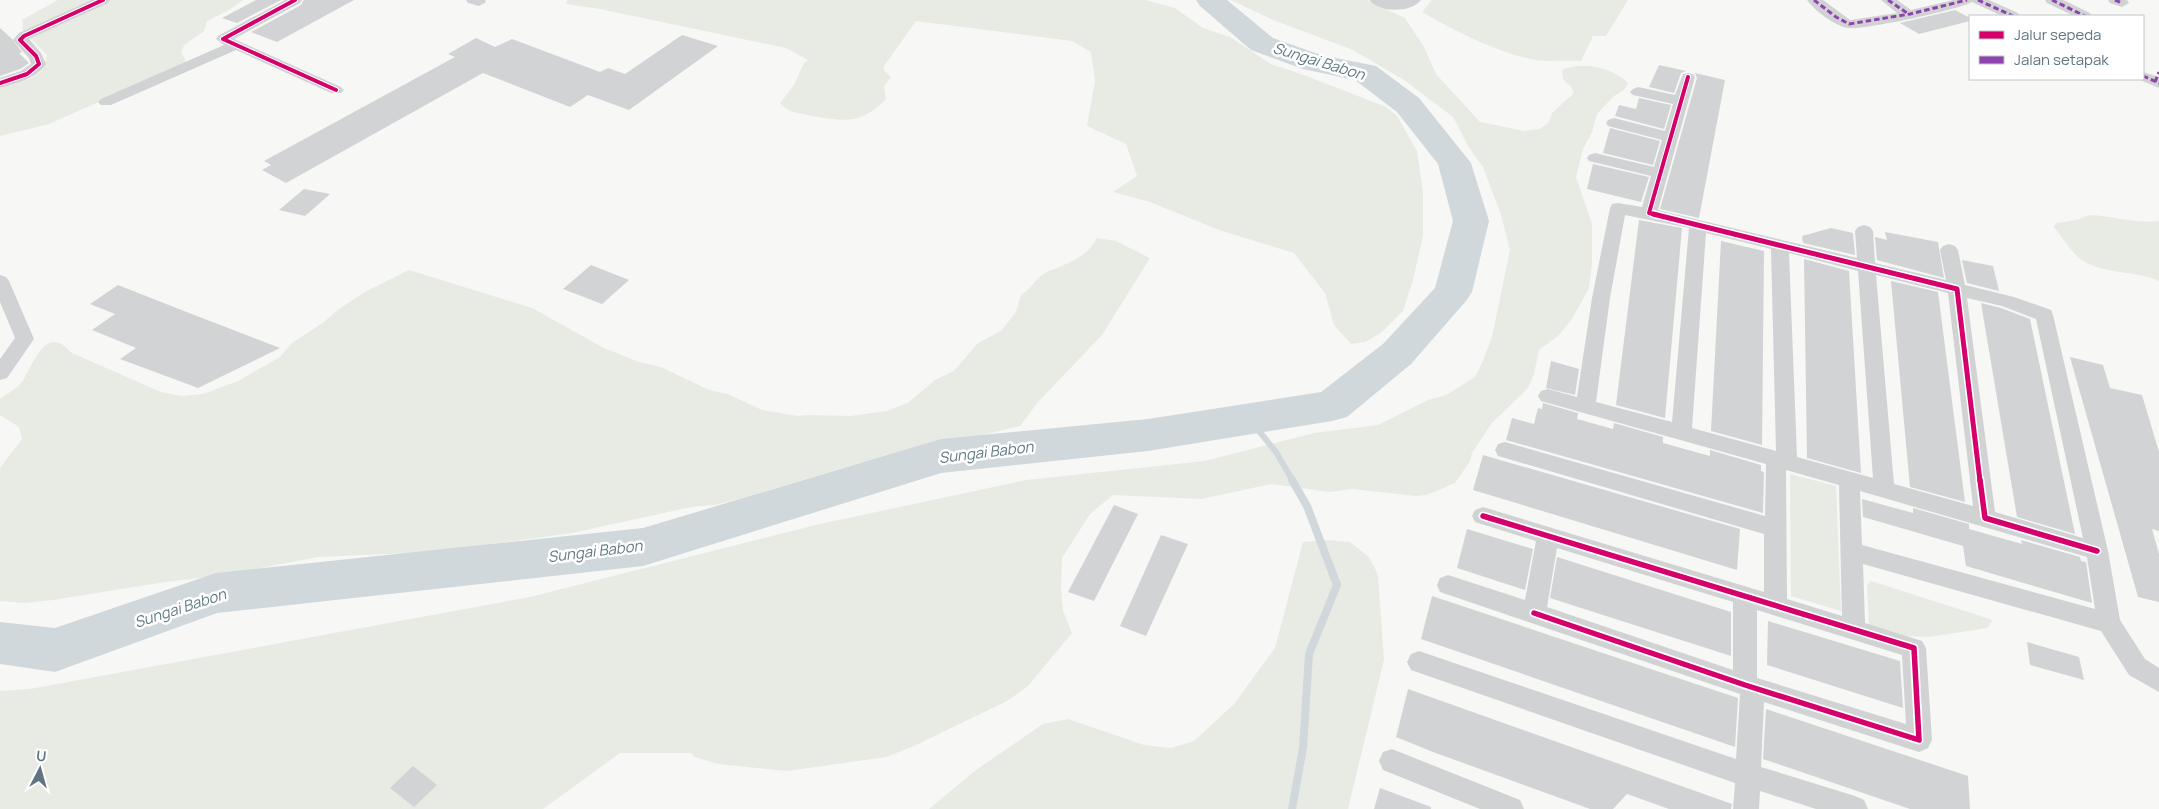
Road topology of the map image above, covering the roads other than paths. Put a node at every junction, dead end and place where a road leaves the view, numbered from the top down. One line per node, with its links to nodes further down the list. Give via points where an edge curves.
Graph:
1 (103, 0): 15 (street, via 24,36 20,40 36,56 38,67)
2 (295, 0): 13 (street, via 224,37)
3 (1376, 0): 4 (street, via 1391,6 1406,6)
4 (1414, 0)
5 (1814, 0): 10 (street, via 1846,23 1878,22)
6 (1888, 0): 10 (street)
7 (1967, 0): 10 (street)
8 (1978, 0): 11 (street)
9 (2052, 0): 12 (street)
10 (1907, 13)
11 (2011, 15)
12 (2083, 15)
13 (235, 45): 16 (street); 19 (street)
14 (1688, 77): 18 (street)
15 (0, 83)
16 (336, 90)
17 (1638, 92): 18 (street)
18 (1681, 101): 21 (street)
19 (106, 102)
20 (1614, 123): 21 (street)
21 (1671, 137): 23 (street)
22 (1595, 158): 23 (street)
23 (1660, 173): 24 (street)
24 (1649, 214): 25 (street); 34 (street, via 1618,208)
25 (1698, 226): 27 (street); 35 (street)
26 (1864, 231): 29 (street)
27 (1780, 245): 29 (street); 37 (street)
28 (1949, 250): 31 (street)
29 (1867, 267): 31 (street); 39 (street)
30 (0, 281): 32 (street, via 25,339)
31 (1957, 288): 41 (street); 45 (street, via 2044,315)
32 (0, 373)
33 (1548, 396): 34 (street)
34 (1586, 405): 35 (street)
35 (1681, 432): 37 (street)
36 (1505, 450): 42 (street)
37 (1781, 460): 38 (street); 42 (street)
38 (1850, 479): 39 (street); 44 (street)
39 (1884, 489): 41 (street)
40 (1483, 516): 43 (street)
41 (1985, 518): 45 (street)
42 (1775, 528): 48 (street)
43 (1548, 536): 47 (street); 49 (street)
44 (1851, 551): 50 (street); 51 (street)
45 (2098, 551): 50 (street)
46 (1448, 585): 49 (street)
47 (1745, 596): 48 (street); 54 (street)
48 (1775, 605): 51 (street)
49 (1534, 613): 54 (street)
50 (2109, 623): 53 (street, via 2137,668)
51 (1854, 630): 54 (street, via 1914,648 1919,740)
52 (1419, 662): 56 (street)
53 (2159, 681)
54 (1749, 687): 56 (street)
55 (1392, 761): 57 (street)
56 (1748, 775): 58 (street); 59 (street)
57 (1511, 809)
58 (1746, 809)
59 (1856, 809)

